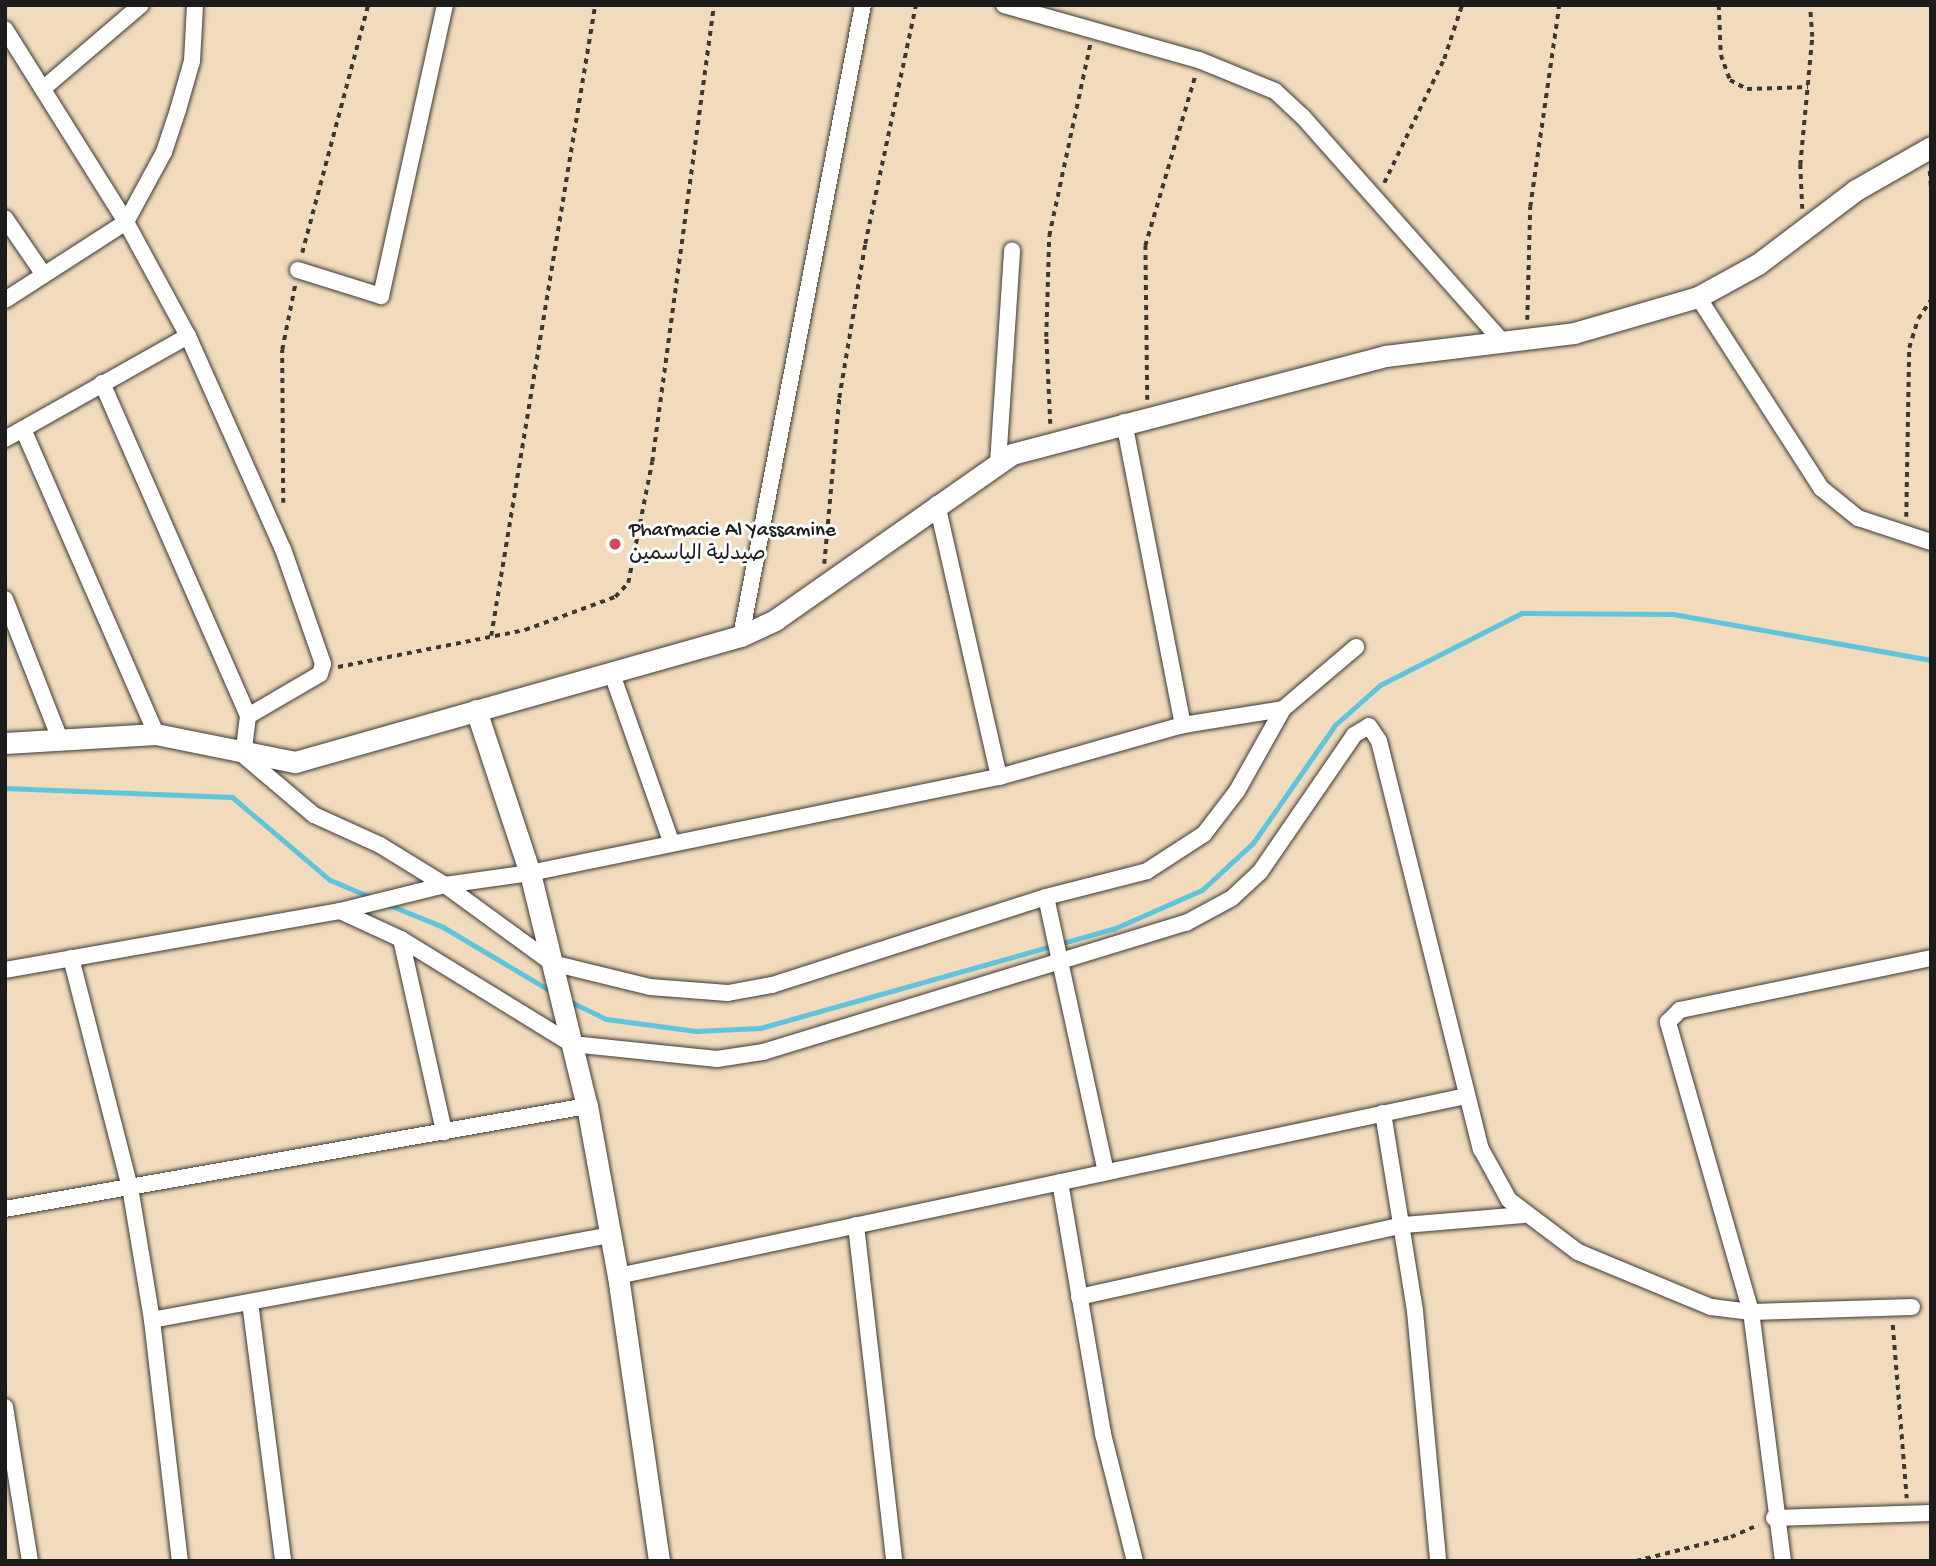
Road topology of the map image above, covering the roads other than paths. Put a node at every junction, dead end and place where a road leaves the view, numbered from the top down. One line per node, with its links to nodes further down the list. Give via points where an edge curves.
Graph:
1 (141, 5): 7 (street)
2 (195, 5): 10 (street, via 192,61 178,110 164,152)
3 (445, 5): 12 (street, via 381,296)
4 (863, 5): 26 (street)
5 (1004, 5): 17 (street, via 1199,60 1275,91)
6 (5, 29): 7 (street)
7 (45, 87): 10 (street)
8 (1931, 148): 14 (street, via 1856,190 1758,264)
9 (5, 218): 13 (street)
10 (126, 222): 13 (street); 16 (street)
11 (1012, 250): 22 (street)
12 (298, 270)
13 (44, 275): 15 (street)
14 (1698, 297): 17 (street, via 1610,325); 24 (street, via 1821,488 1858,518)
15 (5, 300)
16 (188, 336): 18 (street); 31 (street, via 283,549 323,671)
17 (1500, 340): 19 (street, via 1385,356)
18 (102, 383): 20 (street); 31 (street)
19 (1124, 422): 22 (street, via 1012,454); 32 (street)
20 (23, 429): 21 (street); 33 (street)
21 (5, 439)
22 (998, 463): 23 (street)
23 (937, 504): 26 (street, via 775,620); 37 (street)
24 (1931, 542)
25 (5, 599): 34 (street)
26 (741, 636): 28 (street)
27 (1356, 647): 29 (street)
28 (612, 674): 30 (street); 38 (street)
29 (1283, 709): 32 (street); 41 (street, via 1223,812 1181,852 1147,871)
30 (475, 710): 36 (street, via 295,762); 39 (street)
31 (248, 716): 36 (street)
32 (1183, 725): 37 (street)
33 (156, 734): 34 (street); 36 (street)
34 (60, 739): 35 (street)
35 (5, 743)
36 (243, 755): 40 (street, via 314,815 380,845)
37 (999, 777): 38 (street)
38 (671, 842): 39 (street)
39 (530, 873): 40 (street); 48 (street)
40 (445, 885): 42 (street); 48 (street)
41 (1046, 897): 46 (street); 48 (street, via 772,985 728,993 650,987)
42 (340, 911): 43 (street); 44 (street)
43 (401, 939): 49 (street); 53 (street)
44 (71, 958): 47 (street); 56 (street)
45 (1931, 958): 66 (street, via 1680,1010 1670,1017 1669,1028)
46 (1060, 960): 49 (street, via 763,1052 717,1059); 50 (street, via 1186,923 1231,898 1260,872 1354,736 1369,726 1379,741); 54 (street)
47 (5, 970)
48 (554, 971): 49 (street)
49 (570, 1035): 51 (street)
50 (1466, 1096): 52 (street); 58 (street, via 1496,1181)
51 (587, 1106): 53 (street); 61 (street)
52 (1383, 1113): 54 (street); 60 (street)
53 (444, 1132): 56 (street)
54 (1106, 1172): 55 (street)
55 (1060, 1182): 59 (street); 63 (street)
56 (130, 1187): 57 (street); 67 (street)
57 (5, 1209)
58 (1524, 1215): 60 (street); 66 (street, via 1578,1252 1656,1289 1711,1307)
59 (856, 1224): 62 (street); 75 (street)
60 (1404, 1225): 63 (street); 77 (street)
61 (611, 1235): 62 (street); 64 (street)
62 (618, 1276): 74 (street)
63 (1079, 1297): 76 (street, via 1103,1434)
64 (250, 1302): 67 (street); 73 (street)
65 (1912, 1307): 66 (street)
66 (1751, 1312): 70 (street)
67 (152, 1320): 72 (street)
68 (5, 1408): 71 (street)
69 (1931, 1513): 70 (street)
70 (1774, 1518): 78 (street)
71 (30, 1561)
72 (180, 1561)
73 (283, 1561)
74 (659, 1561)
75 (894, 1561)
76 (1135, 1561)
77 (1438, 1561)
78 (1783, 1561)

